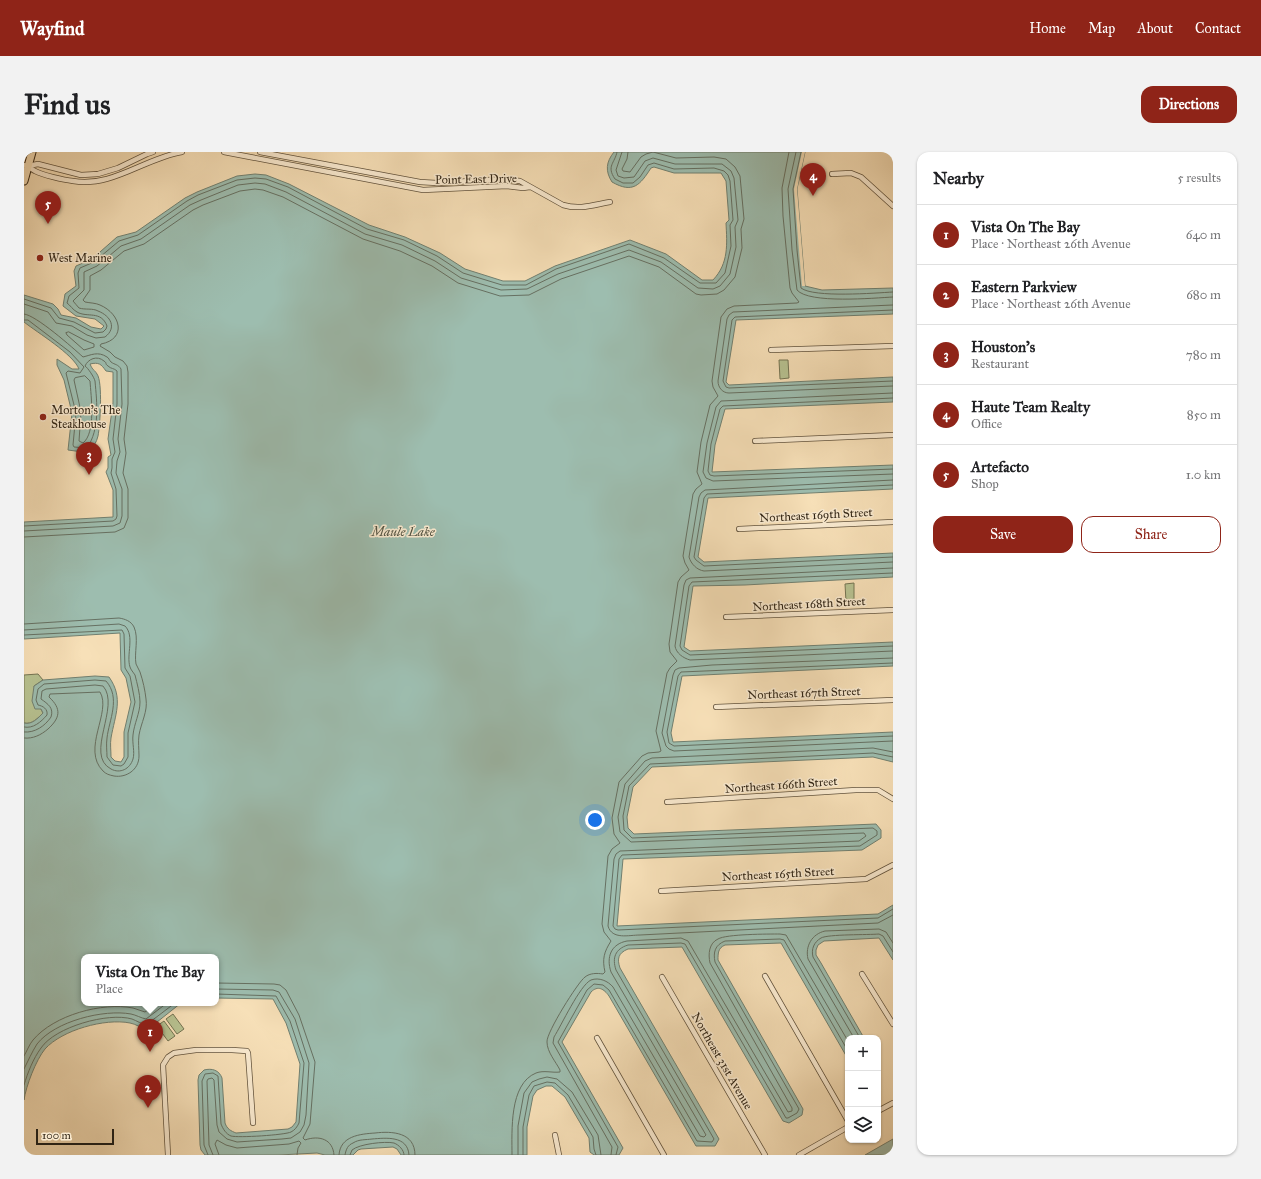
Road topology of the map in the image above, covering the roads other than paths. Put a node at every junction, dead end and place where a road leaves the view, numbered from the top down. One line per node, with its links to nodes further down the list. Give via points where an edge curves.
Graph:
1 (32, 152): 8 (main road)
2 (153, 152): 6 (street)
3 (182, 152): 7 (street)
4 (224, 152): 11 (street, Point East Drive, via 423,190)
5 (260, 152): 11 (street, Point East Drive, via 420,182 511,180 526,183)
6 (147, 153): 7 (street); 8 (street, via 118,168 98,174 80,175 38,164)
7 (150, 161): 8 (street, via 120,175 96,182 73,181 35,171)
8 (26, 165): 10 (main road)
9 (832, 174): 13 (street, via 851,173 861,177)
10 (24, 181)
11 (530, 187): 12 (street, via 569,207 584,208)
12 (610, 202)
13 (893, 206)
14 (893, 346): 15 (street)
15 (771, 350)
16 (893, 435): 17 (street)
17 (755, 441)
18 (893, 522): 19 (street, Northeast 169th Street)
19 (739, 529)
20 (893, 610): 21 (street, Northeast 168th Street)
21 (726, 618)
22 (893, 700): 23 (street, Northeast 167th Street)
23 (716, 707)
24 (893, 799): 25 (street, Northeast 166th Street, via 878,790 856,790)
25 (667, 802)
26 (893, 865): 27 (street, Northeast 165th Street, via 866,879)
27 (661, 891)
28 (862, 974): 31 (street)
29 (765, 976): 35 (street)
30 (662, 977): 42 (street, Northeast 31st Avenue)
31 (893, 1024)
32 (597, 1038): 41 (street)
33 (893, 1103): 34 (street)
34 (881, 1109)
35 (845, 1116)
36 (252, 1123): 39 (street, via 247,1051 196,1050 174,1053 168,1057 164,1065)
37 (845, 1129): 43 (street)
38 (555, 1136): 40 (street)
39 (168, 1155)
40 (559, 1155)
41 (664, 1155)
42 (765, 1155)
43 (799, 1155)

